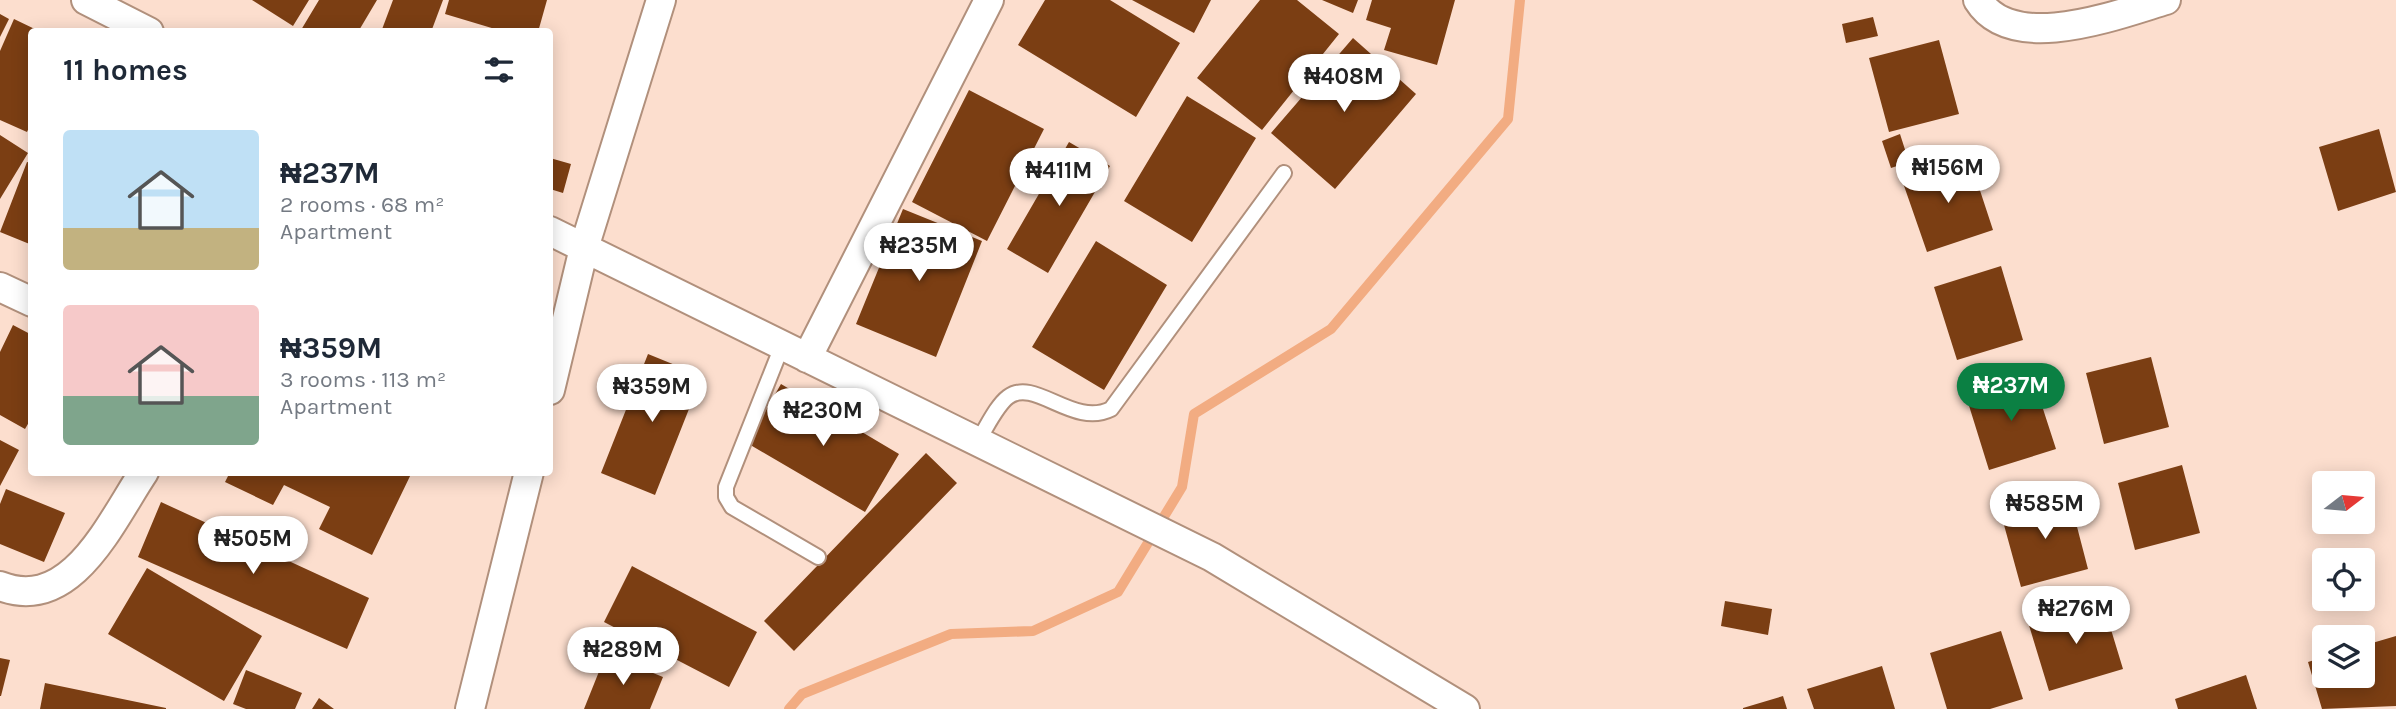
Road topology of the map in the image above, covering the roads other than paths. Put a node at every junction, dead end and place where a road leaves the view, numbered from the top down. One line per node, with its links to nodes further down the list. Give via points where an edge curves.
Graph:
1 (86, 0): 6 (street)
2 (661, 0): 9 (street)
3 (989, 0): 12 (street)
4 (1978, 0): 5 (street, via 1984,10 2010,26 2034,30)
5 (2166, 0)
6 (141, 28)
7 (1284, 173): 14 (lane, via 1111,409 1078,414 1030,392 1019,392 1007,397)
8 (553, 232): 9 (street)
9 (584, 248): 12 (street); 13 (street)
10 (0, 287): 11 (street)
11 (28, 300)
12 (794, 352): 14 (street); 17 (lane, via 726,486 726,497 732,507)
13 (553, 377)
14 (986, 446): 20 (street, via 1212,557)
15 (141, 476): 18 (street, via 78,570 51,588 17,593)
16 (528, 476): 19 (street)
17 (818, 556)
18 (0, 586)
19 (470, 709)
20 (1465, 709)

